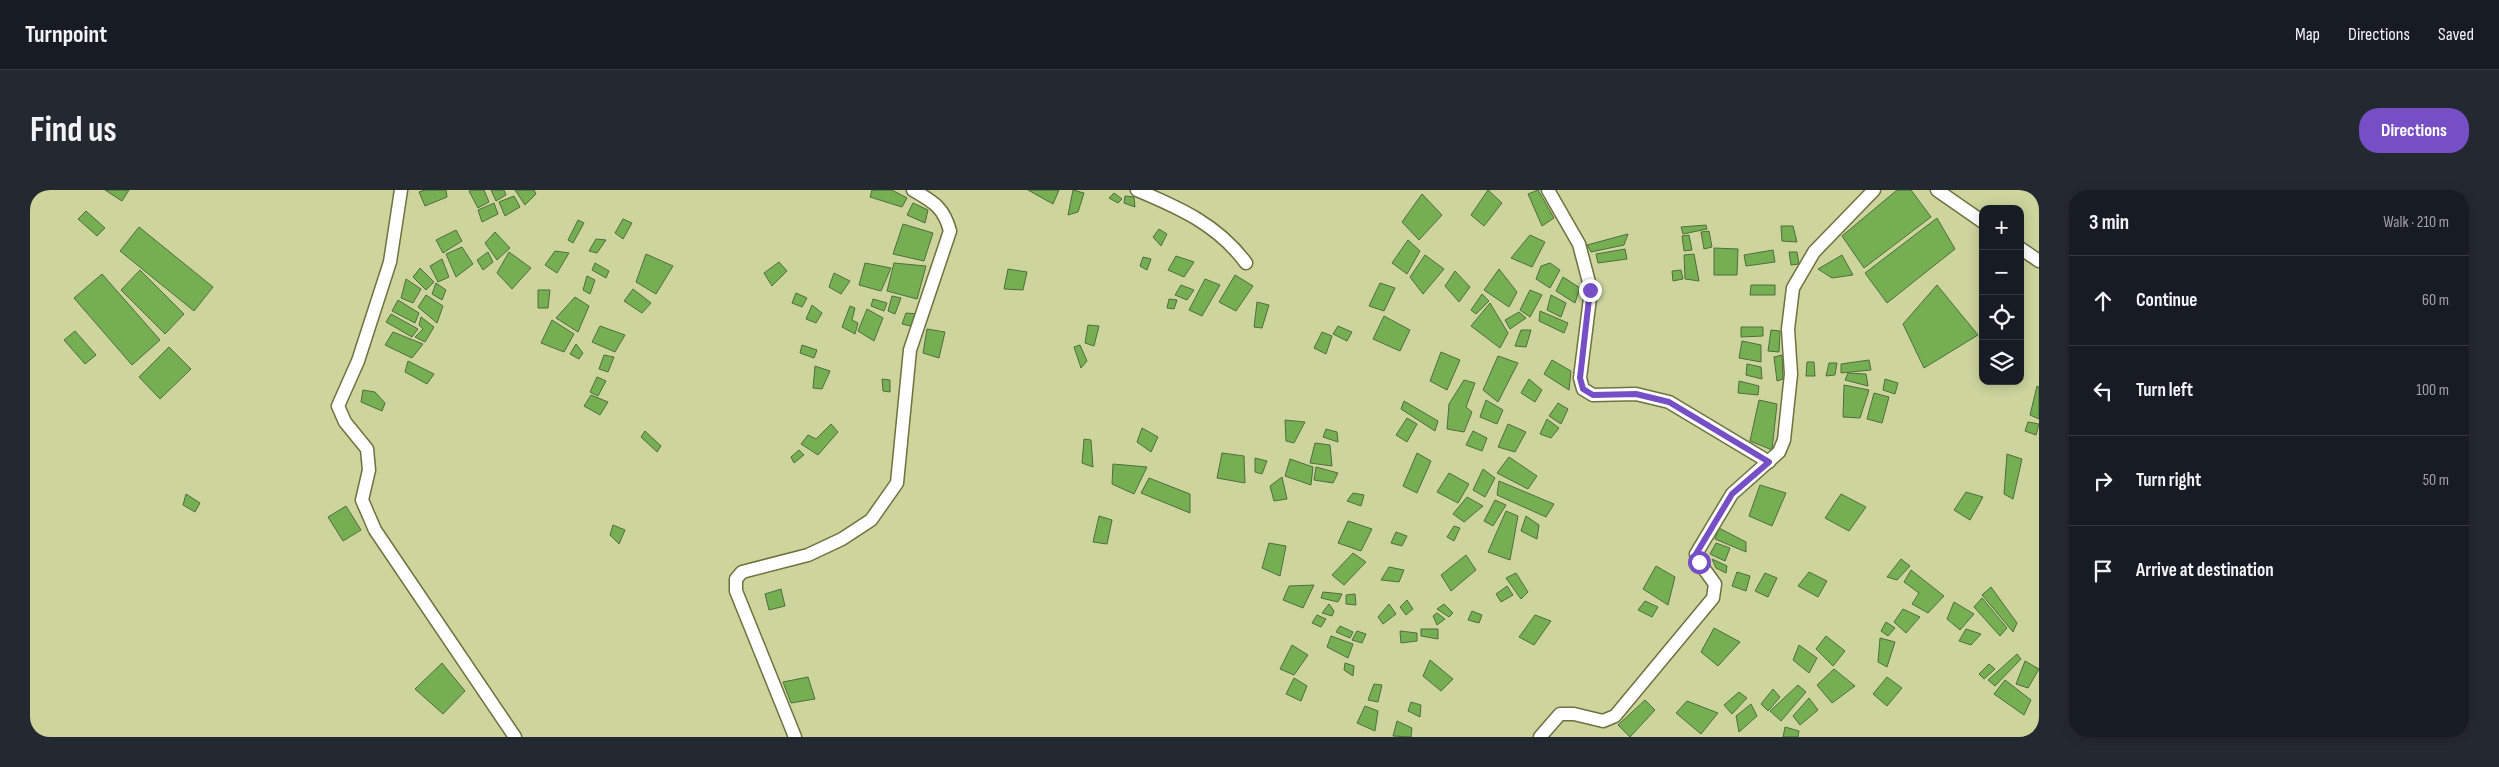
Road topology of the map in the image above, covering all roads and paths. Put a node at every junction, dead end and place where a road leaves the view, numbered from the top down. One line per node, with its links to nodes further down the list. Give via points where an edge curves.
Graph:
1 (401, 190): 12 (street, via 390,262 358,360 338,406 345,422 367,449 369,470 362,500 375,530)
2 (914, 190): 13 (street, via 946,214 950,231 910,350 897,483 871,520 842,539 808,555 742,572 736,579 736,591)
3 (1137, 190): 10 (street, via 1216,230)
4 (1548, 190): 11 (street, via 1579,244 1590,290 1580,378 1583,389 1593,395 1636,394 1669,402)
5 (1874, 190): 11 (street, via 1814,252 1793,288 1788,329 1792,374 1784,440 1779,452)
6 (1937, 190): 7 (street)
7 (1979, 219)
8 (2023, 250): 9 (street)
9 (2039, 261)
10 (1246, 263)
11 (1769, 462): 14 (street, via 1732,494 1696,554 1716,584 1713,598 1615,716 1603,721 1560,714)
12 (515, 737)
13 (796, 737)
14 (1540, 737)

